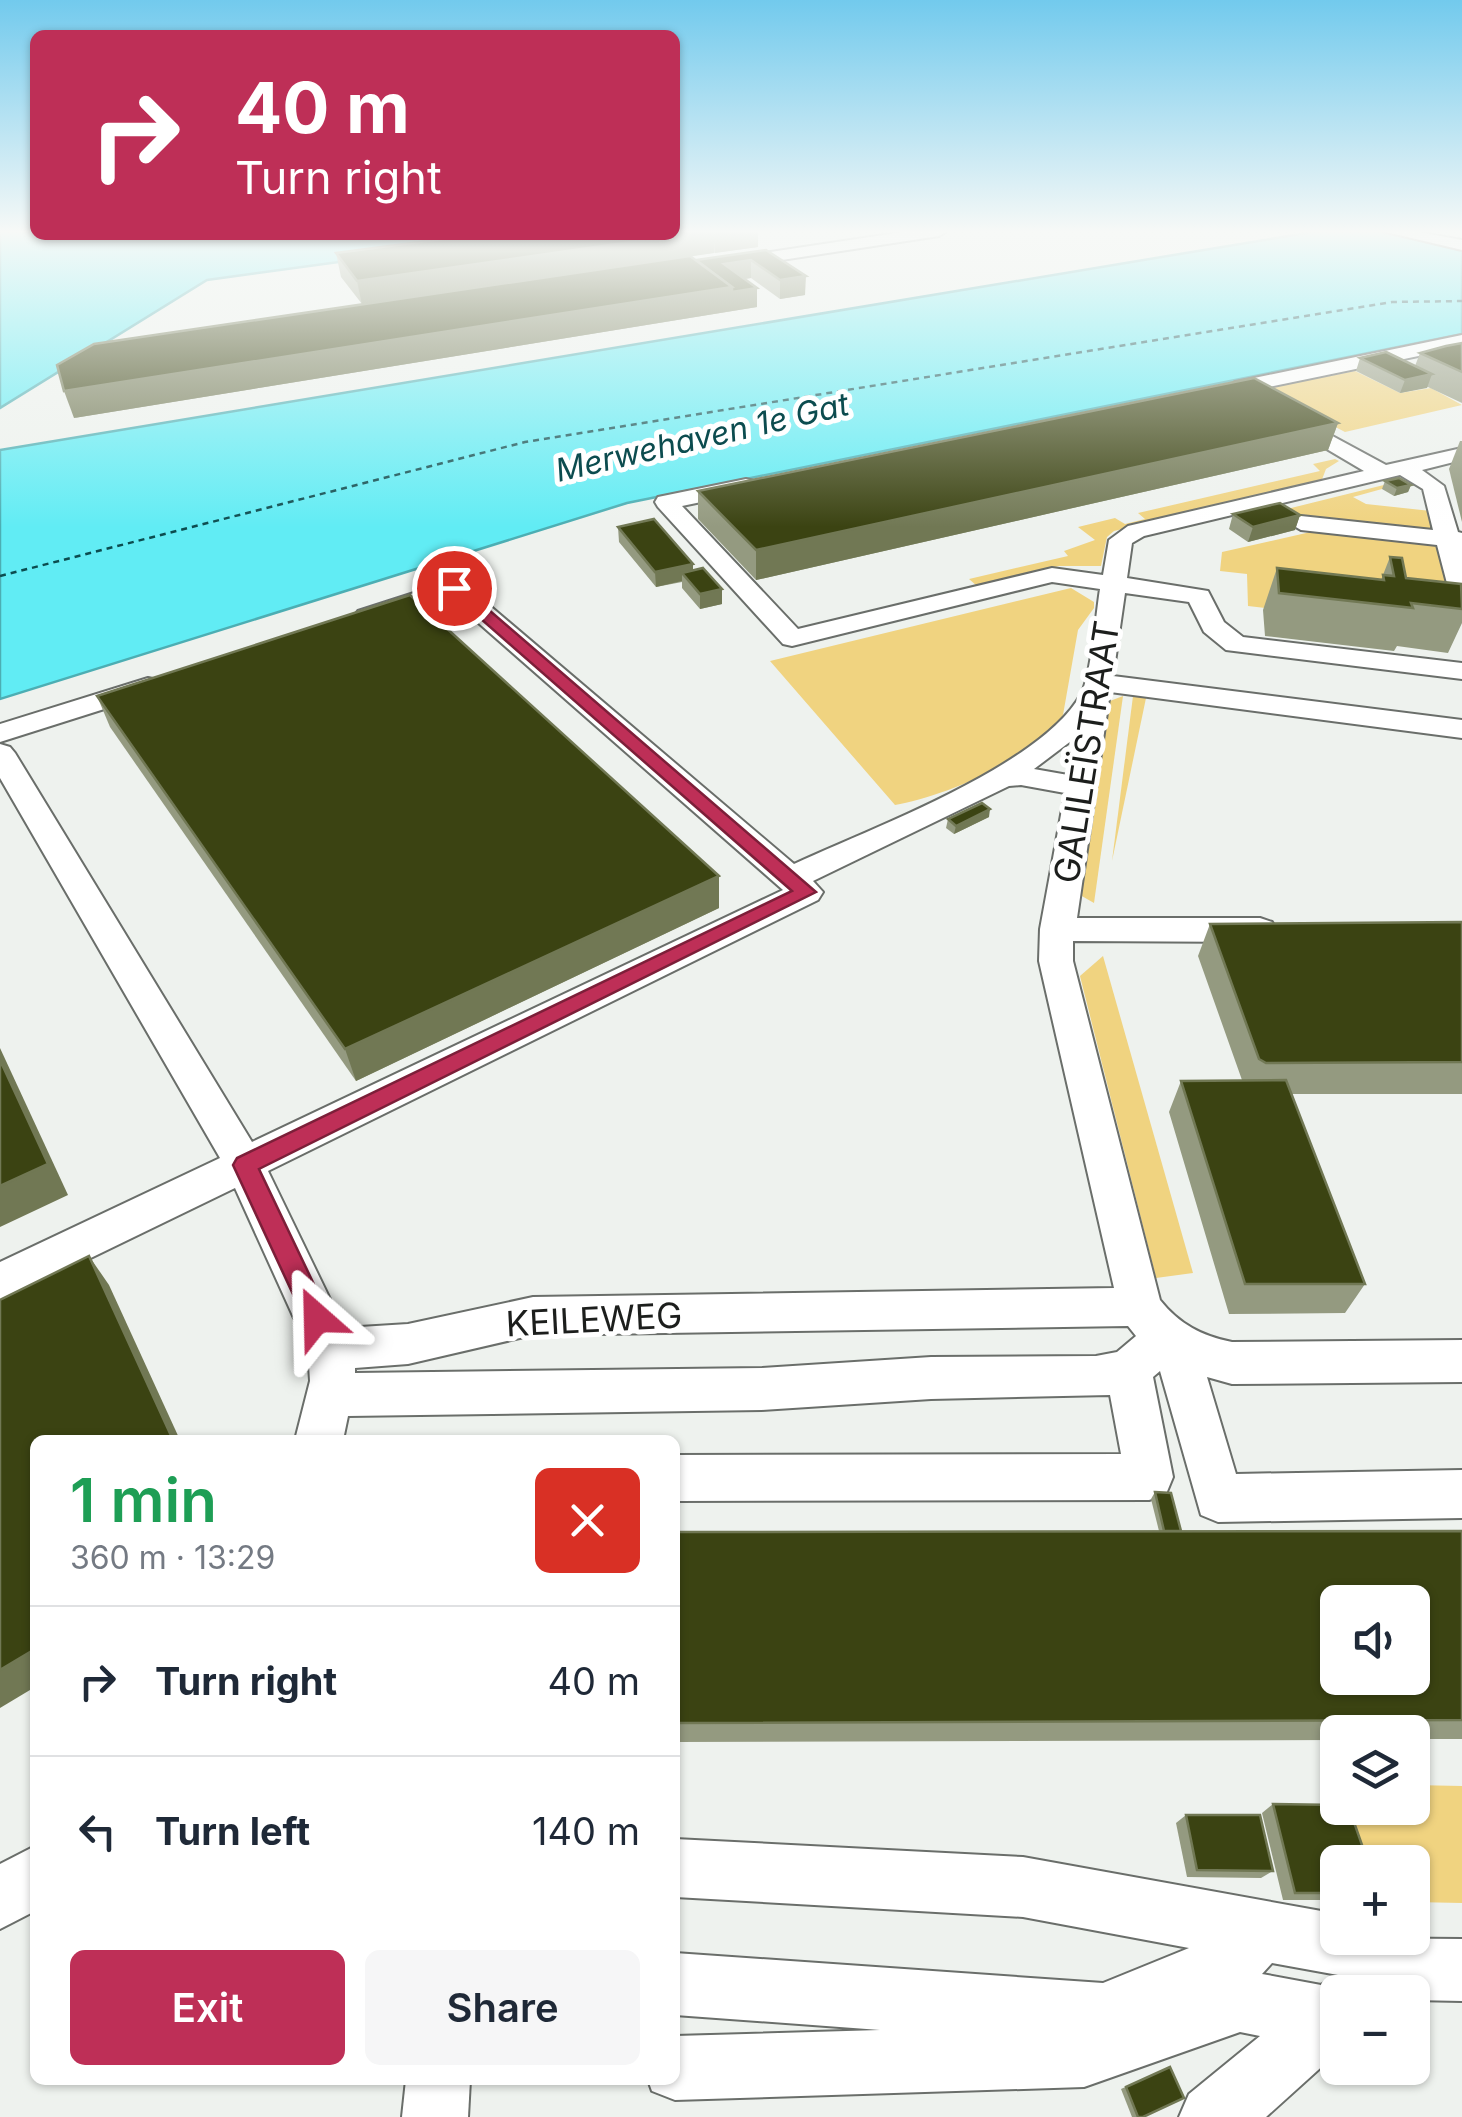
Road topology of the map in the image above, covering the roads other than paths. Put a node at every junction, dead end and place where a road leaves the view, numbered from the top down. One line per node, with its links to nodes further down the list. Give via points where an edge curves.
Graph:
1 (1462, 341): 3 (street, via 1225,390)
2 (1462, 454): 3 (street, GALILEÏSTRAAT)
3 (1394, 470): 6 (street, via 1433,486); 7 (street, GALILEÏSTRAAT, via 1131,533 1121,540)
4 (764, 482): 7 (street, via 666,502 792,638 1052,575)
5 (1301, 523): 6 (street)
6 (1455, 539): 8 (street)
7 (1113, 584): 10 (street, via 1199,596 1213,626 1235,644); 12 (street, GALILEÏSTRAAT)
8 (1462, 591)
9 (340, 624): 19 (street, via 454,588)
10 (1462, 672)
11 (170, 679): 14 (street)
12 (1096, 689): 13 (street); 16 (street, via 1058,739); 18 (street, GALILEÏSTRAAT)
13 (1462, 729)
14 (0, 733)
15 (0, 753): 22 (street)
16 (1032, 760): 17 (street); 18 (street, via 1064,761)
17 (1003, 777): 18 (street); 19 (street)
18 (1081, 778): 20 (street, GALILEÏSTRAAT)
19 (790, 879): 22 (street, via 806,892)
20 (1057, 928): 21 (street); 24 (street, GALILEÏSTRAAT, via 1056,961)
21 (1285, 930)
22 (245, 1165): 23 (street); 25 (street)
23 (0, 1282)
24 (1161, 1329): 25 (street, KEILEWEG, via 534,1316 408,1344); 26 (street, KEILEWEG, via 1213,1360 1232,1363); 27 (street); 31 (street, GALILEÏSTRAAT, via 1218,1498)
25 (332, 1349): 28 (street)
26 (1462, 1361)
27 (1129, 1370): 28 (street, via 1096,1377 762,1389); 30 (street, via 1149,1477)
28 (330, 1395): 29 (street)
29 (320, 1435)
30 (680, 1478)
31 (1462, 1494)
32 (680, 1868): 35 (street, via 1024,1887)
33 (30, 1879): 34 (street)
34 (0, 1899)
35 (1262, 1931): 37 (street, via 1349,1947); 39 (street, via 1232,1961 1103,2014)
36 (1462, 1970): 38 (street)
37 (1351, 1975)
38 (1430, 1978)
39 (680, 1984)
40 (1320, 1998): 42 (street, via 1240,2002 1084,2054)
41 (1320, 2026): 45 (street)
42 (680, 2068)
43 (438, 2085): 44 (street)
44 (435, 2117)
45 (1212, 2117)

